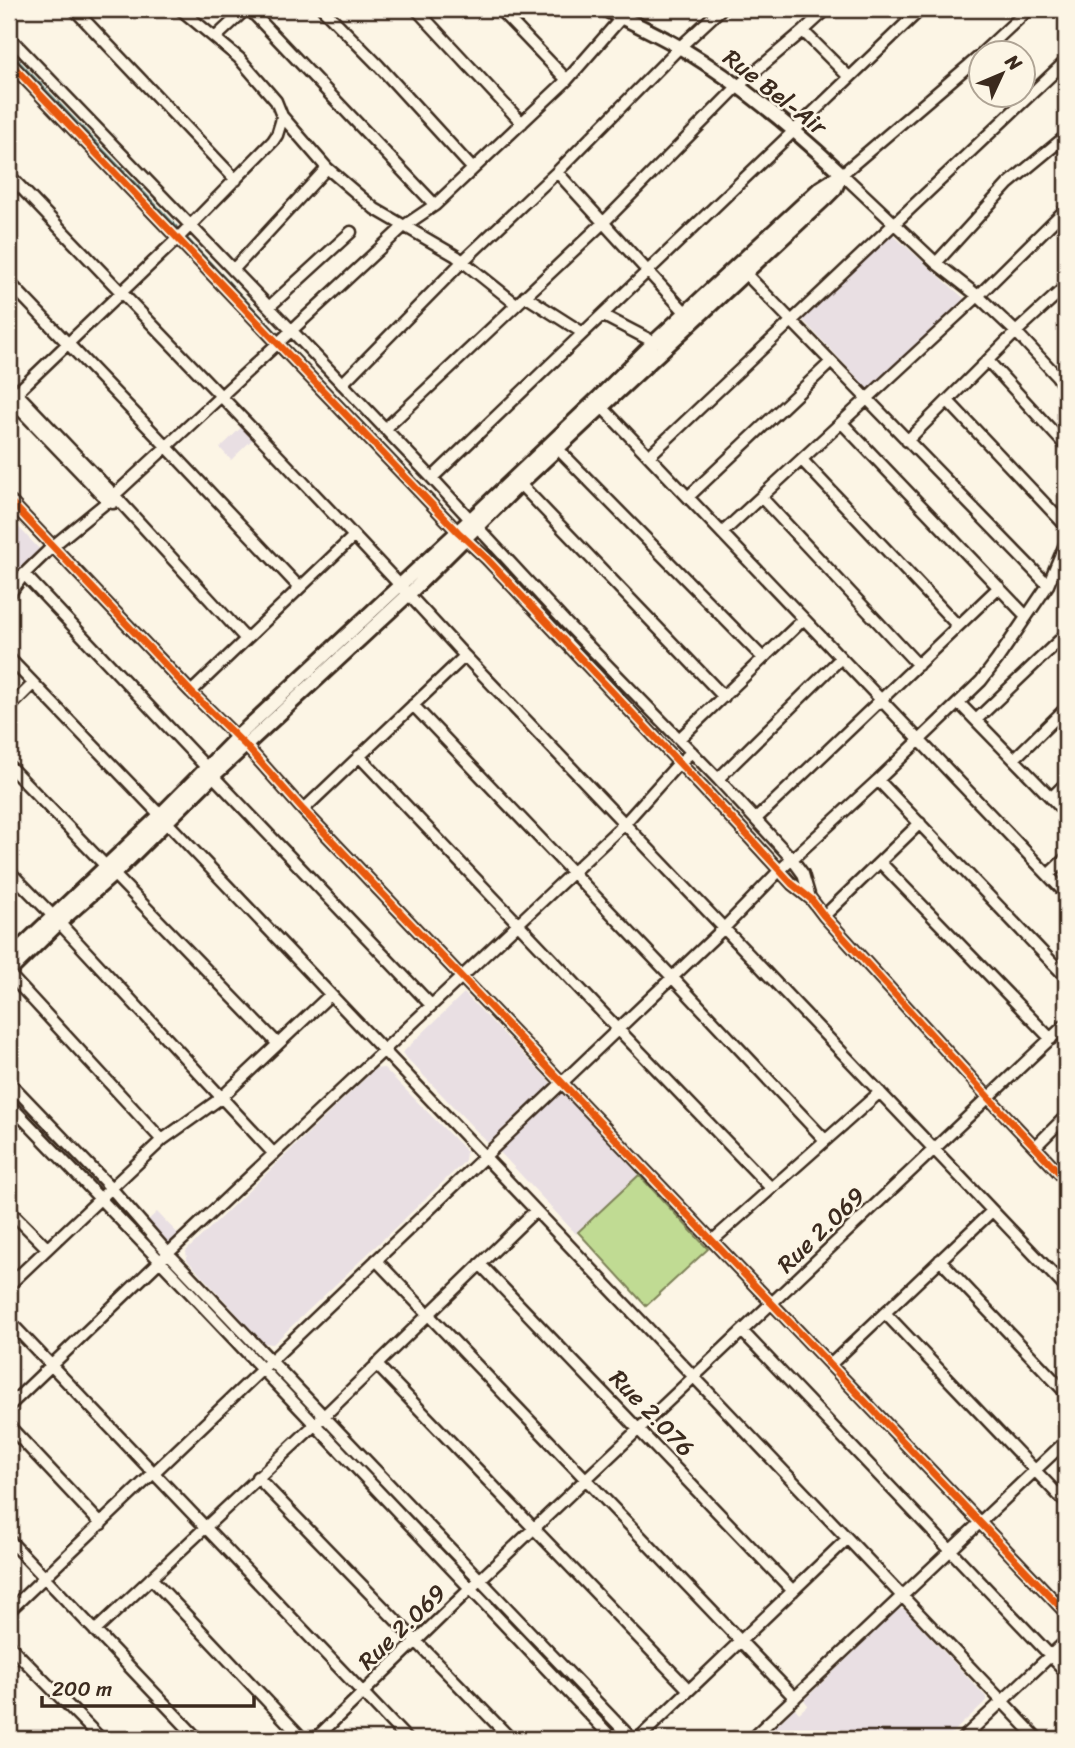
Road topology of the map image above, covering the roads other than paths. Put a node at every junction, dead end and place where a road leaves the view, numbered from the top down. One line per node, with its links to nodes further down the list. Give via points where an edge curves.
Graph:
1 (74, 9): 33 (street)
2 (180, 9): 15 (street)
3 (247, 9): 15 (street); 34 (street)
4 (323, 9): 29 (street)
5 (416, 9): 25 (street)
6 (499, 9): 22 (street)
7 (604, 9): 12 (main road, Rue Bel-Air)
8 (827, 9): 13 (street)
9 (922, 9): 21 (street)
10 (1029, 9): 16 (street)
11 (714, 11): 17 (street)
12 (619, 13): 17 (main road, Rue Bel-Air); 22 (street)
13 (803, 31): 21 (street); 23 (street)
14 (9, 37): 38 (street)
15 (215, 38): 24 (street, via 248,66)
16 (999, 38)
17 (680, 47): 23 (main road, Rue Bel-Air); 30 (street)
18 (1066, 61): 37 (street)
19 (9, 62): 41 (street)
20 (967, 67): 31 (street)
21 (849, 77): 26 (street)
22 (567, 80): 25 (street)
23 (738, 86): 26 (main road, Rue Bel-Air); 36 (street)
24 (282, 116): 28 (street); 33 (street, via 273,141)
25 (522, 123): 29 (street)
26 (795, 130): 31 (main road, Rue Bel-Air); 45 (street)
27 (1066, 136): 43 (street, via 1007,184)
28 (327, 168): 39 (street, via 375,209); 44 (street)
29 (473, 169): 34 (street)
30 (557, 172): 36 (street); 42 (street)
31 (842, 174): 37 (street); 46 (main road, via 835,190); 54 (main road, via 820,188)
32 (9, 175): 49 (street)
33 (236, 180): 38 (street)
34 (435, 205): 39 (street)
35 (1066, 209): 51 (street)
36 (604, 222): 45 (street); 50 (street)
37 (895, 225): 43 (street); 56 (street)
38 (190, 226): 41 (street); 44 (street)
39 (404, 226): 42 (street); 57 (street)
40 (351, 232): 53 (street)
41 (177, 239): 49 (street); 60 (street)
42 (463, 261): 52 (street); 65 (street)
43 (936, 263): 51 (street)
44 (233, 270): 53 (street)
45 (648, 270): 54 (street); 55 (street)
46 (744, 274): 56 (street); 71 (main road)
47 (9, 282): 62 (street)
48 (1066, 286): 58 (street)
49 (120, 292): 62 (street); 68 (street)
50 (525, 296): 52 (street); 59 (street)
51 (978, 296): 58 (street); 69 (street)
52 (516, 304): 73 (street)
53 (269, 307): 57 (street)
54 (685, 312): 61 (main road)
55 (602, 315): 59 (street); 61 (street)
56 (792, 322): 64 (street); 78 (street)
57 (291, 330): 60 (street); 65 (street)
58 (1016, 332): 63 (street); 66 (street)
59 (583, 333): 80 (street)
60 (278, 342): 68 (street); 90 (street)
61 (653, 342): 86 (main road)
62 (66, 343): 67 (street); 75 (street)
63 (988, 361): 70 (street); 76 (street)
64 (831, 362): 69 (street); 82 (street)
65 (342, 384): 73 (street)
66 (1065, 387)
67 (10, 395): 84 (street)
68 (220, 395): 75 (street); 89 (street)
69 (867, 400): 72 (street); 74 (street)
70 (948, 401): 74 (street); 87 (street)
71 (602, 407): 77 (main road); 78 (street)
72 (842, 423): 79 (street); 96 (street)
73 (385, 429): 80 (street)
74 (907, 441): 94 (street)
75 (166, 446): 84 (street); 95 (street)
76 (1066, 446)
77 (558, 449): 81 (main road); 107 (street)
78 (649, 456): 82 (street)
79 (802, 460): 83 (street); 101 (street)
80 (432, 478): 86 (street)
81 (520, 484): 86 (main road); 111 (street)
82 (688, 497): 88 (street)
83 (761, 497): 88 (street); 108 (street)
84 (111, 498): 92 (street); 103 (street, via 127,509)
85 (9, 500): 92 (street)
86 (474, 524): 90 (main road); 118 (street)
87 (1066, 526)
88 (722, 533): 100 (street)
89 (354, 536): 95 (street); 97 (street)
90 (462, 536): 97 (main road); 124 (street)
91 (1066, 542): 94 (street)
92 (53, 546): 93 (street); 110 (street)
93 (24, 574): 98 (street); 126 (street)
94 (1048, 585): 99 (street)
95 (299, 587): 103 (street)
96 (999, 587): 99 (street); 101 (street)
97 (405, 589): 104 (street); 120 (main road)
98 (9, 595)
99 (1026, 616): 113 (street, via 989,671)
100 (804, 619): 105 (street); 107 (street)
101 (958, 626): 108 (street)
102 (1066, 634): 117 (street)
103 (246, 639): 110 (street)
104 (465, 656): 114 (street); 135 (street)
105 (841, 657): 112 (street); 127 (street)
106 (9, 658): 109 (street)
107 (764, 658): 111 (street)
108 (918, 665): 112 (street)
109 (33, 684): 115 (street); 133 (street)
110 (191, 692): 120 (street)
111 (724, 697): 118 (street)
112 (881, 700): 119 (street); 134 (street)
113 (960, 703): 117 (street); 119 (street)
114 (413, 705): 122 (street); 142 (street)
115 (9, 708)
116 (1066, 708): 123 (street)
117 (976, 720): 123 (street)
118 (679, 739): 121 (street)
119 (920, 740): 128 (street); 144 (street)
120 (242, 742): 126 (main road); 131 (street)
121 (692, 752): 124 (street); 127 (street)
122 (359, 756): 131 (street); 149 (street)
123 (1014, 759): 130 (street)
124 (679, 763): 135 (street); 143 (street)
125 (9, 766): 140 (street)
126 (209, 771): 133 (main road); 157 (street)
127 (718, 779): 134 (street)
128 (878, 780): 136 (street); 138 (street)
129 (1066, 783): 130 (street)
130 (1051, 798): 132 (street)
131 (303, 810): 153 (street)
132 (1066, 813)
133 (163, 819): 140 (main road); 156 (street)
134 (756, 819): 138 (street)
135 (625, 823): 142 (street); 150 (street)
136 (920, 823): 139 (street); 155 (street)
137 (1066, 858): 144 (street)
138 (792, 859): 143 (street); 146 (street, via 803,874)
139 (880, 862): 147 (street); 160 (street)
140 (109, 870): 148 (main road); 161 (street)
141 (9, 871): 148 (street)
142 (572, 872): 149 (street); 154 (street)
143 (779, 872): 146 (street); 150 (street)
144 (1048, 875): 145 (street)
145 (1066, 894)
146 (810, 899): 147 (street)
147 (824, 916): 167 (street)
148 (56, 919): 151 (main road); 152 (main road); 166 (street)
149 (519, 923): 153 (street); 159 (street)
150 (724, 928): 154 (street); 165 (street)
151 (9, 958)
152 (9, 973): 170 (street)
153 (461, 977): 157 (street); 164 (street)
154 (672, 977): 159 (street); 171 (street)
155 (1066, 977)
156 (330, 995): 161 (street); 162 (street)
157 (431, 1005): 162 (street)
158 (1066, 1024): 160 (street, Rue 2.069)
159 (618, 1029): 164 (street); 178 (street)
160 (1051, 1039): 167 (street, Rue 2.069)
161 (278, 1044): 166 (street)
162 (383, 1051): 174 (street); 175 (street)
163 (9, 1082): 177 (street)
164 (562, 1083): 175 (street); 183 (street)
165 (880, 1092): 171 (street); 173 (street)
166 (221, 1098): 170 (street); 174 (street)
167 (989, 1098): 172 (street); 173 (street, Rue 2.069)
168 (9, 1104): 179 (street)
169 (1066, 1116): 172 (street)
170 (162, 1140): 177 (street)
171 (825, 1140): 178 (street)
172 (1035, 1147): 176 (street)
173 (935, 1149): 182 (street); 191 (street, Rue 2.069)
174 (274, 1154): 185 (street)
175 (484, 1158): 181 (street); 186 (street)
176 (1066, 1180)
177 (111, 1188): 179 (street); 185 (street)
178 (771, 1188): 183 (street)
179 (98, 1198): 184 (street); 185 (street)
180 (9, 1210): 184 (street)
181 (535, 1211): 188 (street); 201 (street)
182 (992, 1211): 187 (street); 190 (street)
183 (712, 1241): 191 (street)
184 (47, 1248): 189 (street)
185 (164, 1257): 196 (street); 199 (street); 200 (street)
186 (376, 1260): 193 (street); 196 (street)
187 (940, 1261): 192 (street); 202 (street)
188 (480, 1264): 193 (street); 207 (street, Rue 2.076)
189 (9, 1285)
190 (1066, 1288)
191 (772, 1304): 195 (street, Rue 2.069); 198 (street)
192 (885, 1313): 198 (street); 209 (street)
193 (428, 1314): 197 (street); 212 (street)
194 (9, 1321): 199 (street)
195 (742, 1331): 201 (street, Rue 2.069); 220 (street)
196 (271, 1361): 200 (street); 204 (street)
197 (376, 1364): 204 (street); 217 (street)
198 (830, 1365): 214 (street)
199 (50, 1366): 203 (street); 210 (street)
200 (262, 1369): 205 (street); 210 (street)
201 (694, 1378): 207 (street, Rue 2.069); 218 (street)
202 (1066, 1393)
203 (9, 1406)
204 (324, 1416): 205 (street); 223 (street)
205 (314, 1424): 211 (street); 224 (street)
206 (9, 1426): 215 (street)
207 (639, 1430): 212 (street, Rue 2.069); 225 (street, Rue 2.076)
208 (1066, 1441): 209 (street)
209 (1035, 1471): 213 (street); 214 (street)
210 (153, 1474): 215 (street); 216 (street)
211 (257, 1477): 216 (street); 232 (street)
212 (586, 1480): 217 (street, Rue 2.069); 230 (street)
213 (1066, 1503)
214 (980, 1523): 220 (street); 228 (street)
215 (101, 1524): 221 (street)
216 (205, 1527): 222 (street); 237 (street)
217 (534, 1530): 223 (street, Rue 2.069); 236 (street)
218 (847, 1539): 225 (street); 226 (street)
219 (9, 1540): 221 (street)
220 (951, 1551): 226 (street); 234 (street)
221 (44, 1577): 227 (street); 229 (street)
222 (151, 1578): 229 (street); 242 (street)
223 (480, 1580): 224 (street, Rue 2.069); 247 (street)
224 (470, 1589): 232 (street, Rue 2.069); 246 (street)
225 (793, 1591): 230 (street)
226 (902, 1597): 238 (street); 239 (street)
227 (9, 1611)
228 (1066, 1614)
229 (95, 1630): 240 (street)
230 (740, 1641): 236 (street); 238 (street)
231 (1066, 1641): 234 (street)
232 (417, 1642): 237 (street, Rue 2.069); 245 (street)
233 (9, 1645): 241 (street)
234 (1050, 1656): 235 (street); 239 (street)
235 (1066, 1672)
236 (689, 1690): 248 (street)
237 (364, 1694): 243 (street, Rue 2.069); 244 (street)
238 (795, 1698): 249 (street)
239 (1002, 1702): 250 (street); 251 (street)
240 (194, 1738)
241 (101, 1739)
242 (303, 1739)
243 (315, 1739)
244 (407, 1739)
245 (511, 1739)
246 (613, 1739)
247 (632, 1739)
248 (638, 1739)
249 (751, 1739)
250 (962, 1739)
251 (1038, 1739)

